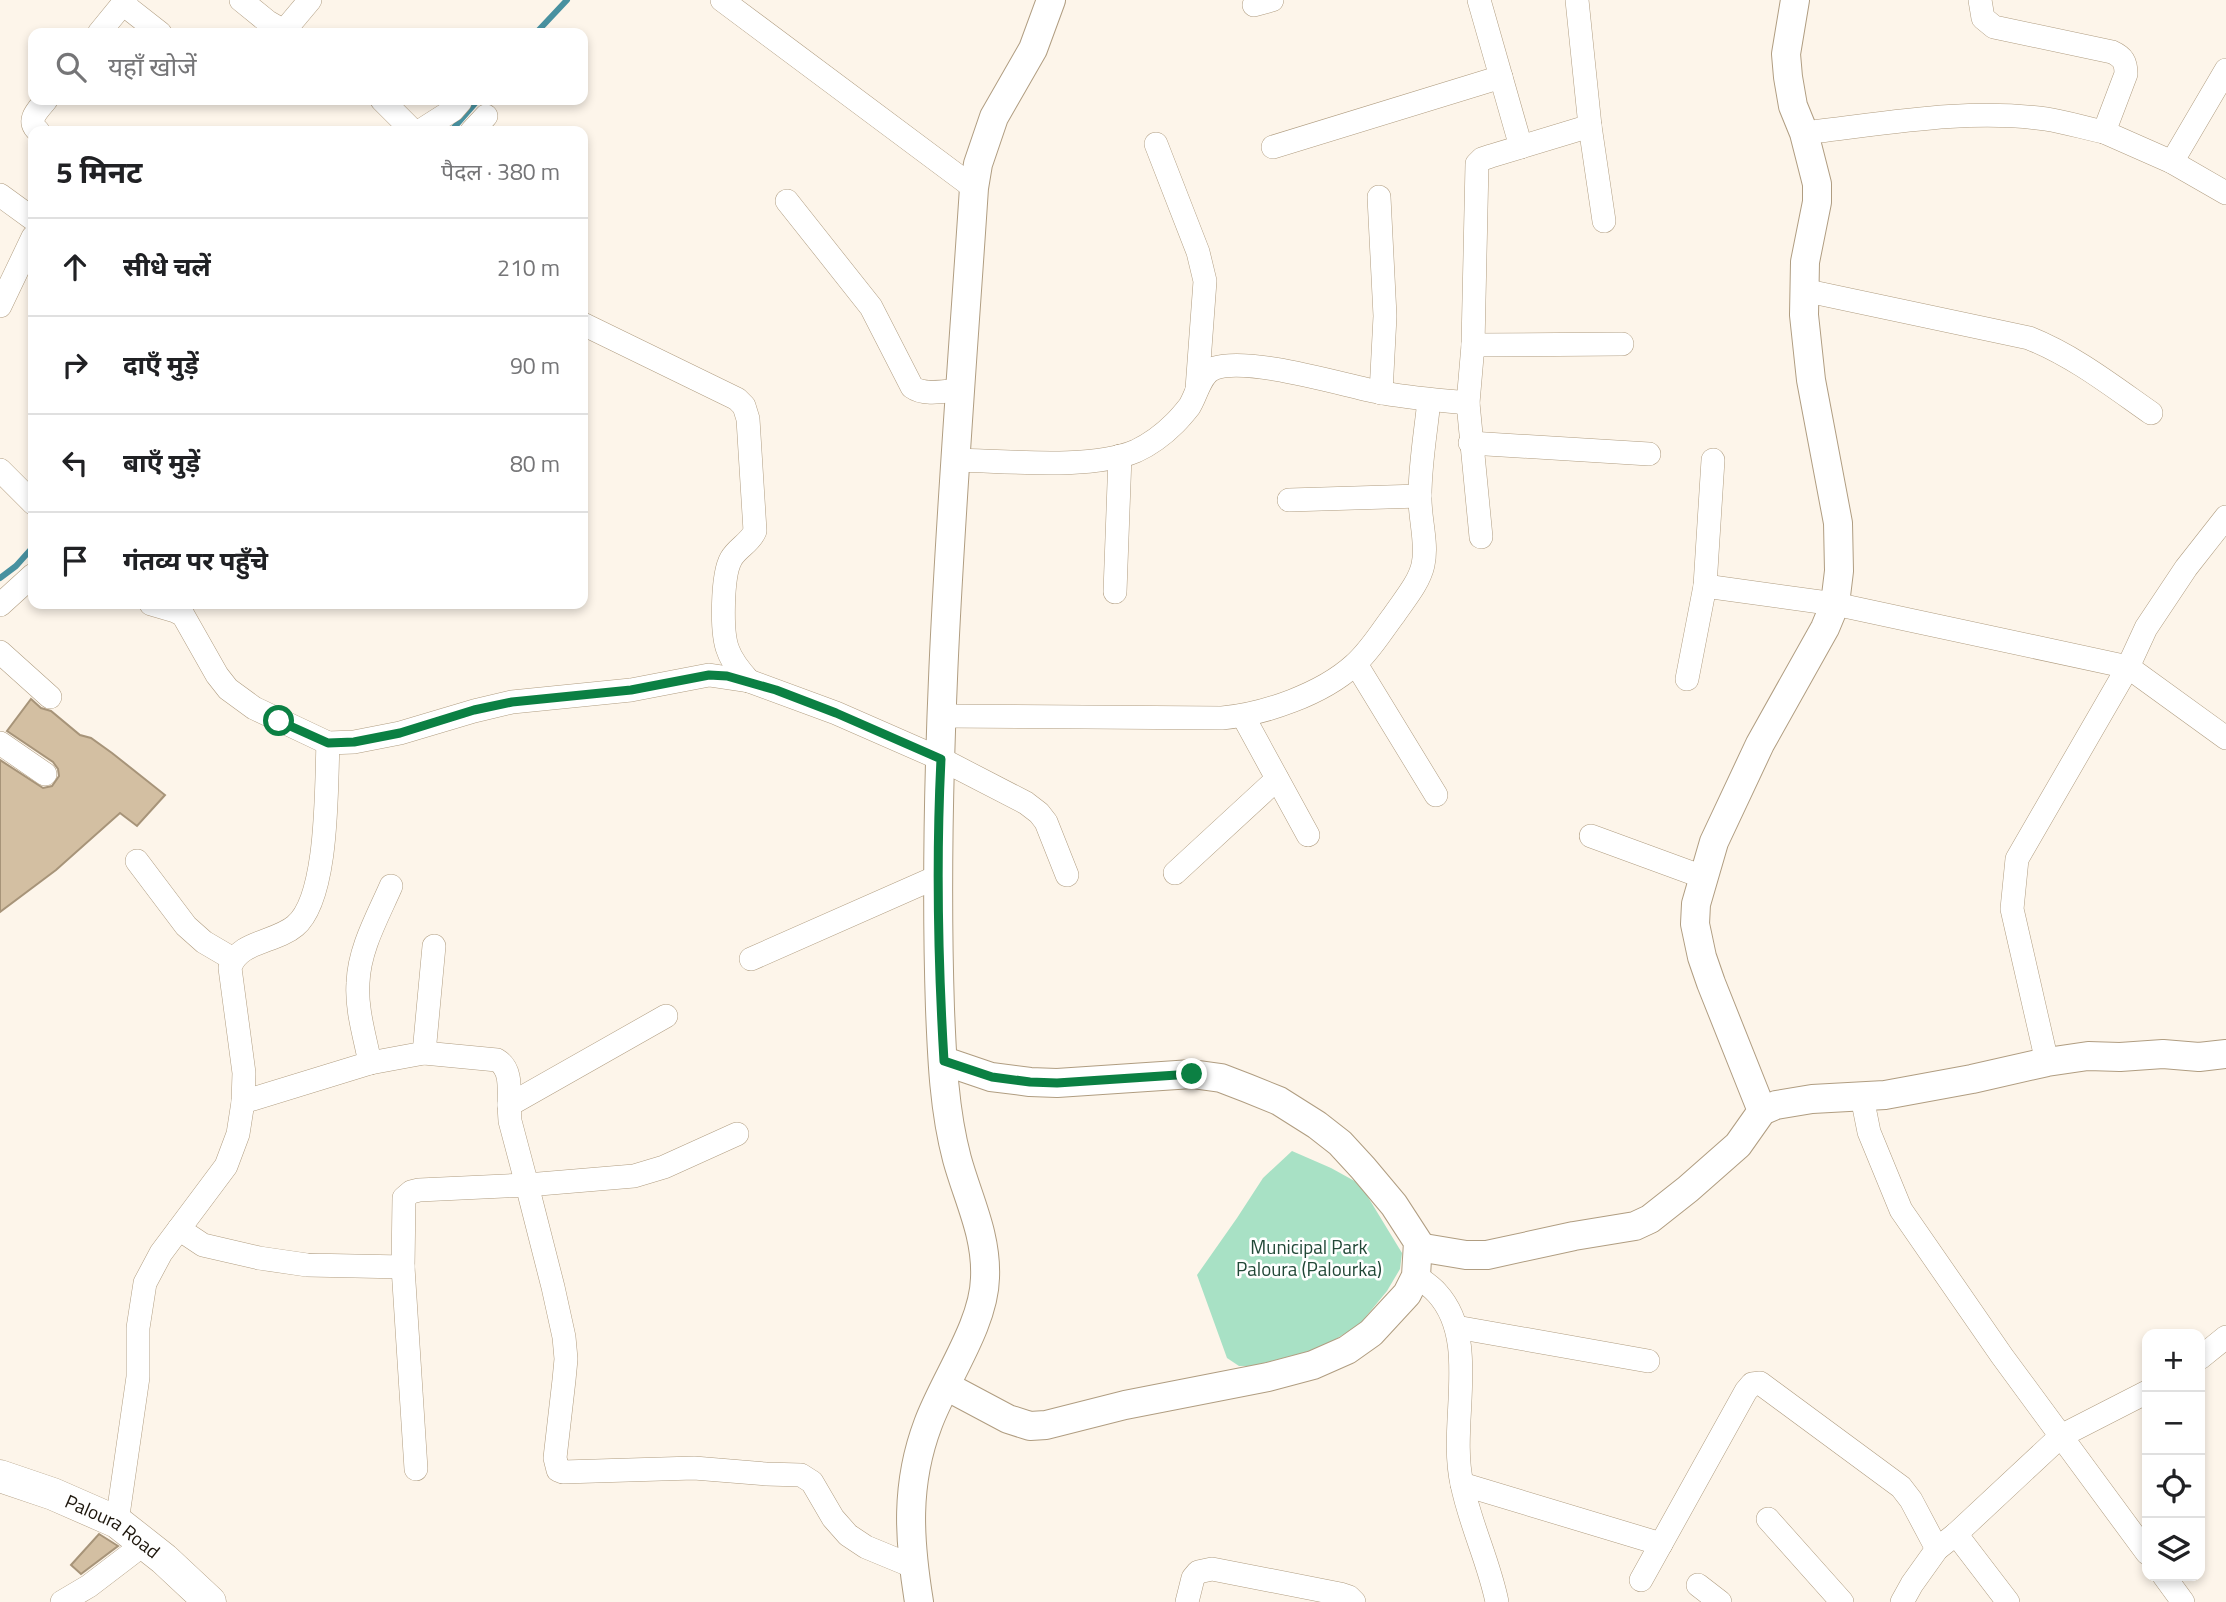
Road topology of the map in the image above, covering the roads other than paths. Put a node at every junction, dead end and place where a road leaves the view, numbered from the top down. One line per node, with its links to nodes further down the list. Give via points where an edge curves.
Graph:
1 (241, 0): 12 (street)
2 (310, 0): 13 (street)
3 (722, 0): 29 (street)
4 (1051, 0): 29 (street, via 1033,49 994,117)
5 (1479, 0): 15 (street)
6 (1577, 0): 22 (street)
7 (1795, 0): 24 (street, via 1786,54 1793,106)
8 (1980, 0): 23 (street, via 1983,18 1994,27 2121,56 2126,74)
9 (124, 2): 10 (street); 11 (street)
10 (103, 28)
11 (153, 28)
12 (280, 28)
13 (289, 28)
14 (2226, 70): 28 (street)
15 (1501, 77): 26 (street); 27 (street)
16 (42, 105): 19 (street)
17 (387, 105): 20 (street)
18 (457, 105): 21 (street)
19 (33, 126)
20 (408, 126)
21 (428, 126)
22 (1590, 126): 27 (street); 35 (street)
23 (2104, 132): 24 (street, via 2046,120 1946,116); 28 (street)
24 (1804, 133): 37 (street, via 1817,202)
25 (1156, 144): 43 (street, via 1205,281)
26 (1273, 147)
27 (1521, 147): 41 (street, via 1477,164)
28 (2172, 162): 30 (street)
29 (974, 188): 42 (street)
30 (2226, 193)
31 (0, 195): 34 (street)
32 (1379, 197): 44 (street, via 1385,316)
33 (787, 201): 42 (street, via 871,307 912,387 926,392)
34 (28, 215)
35 (1605, 221)
36 (28, 247): 38 (street)
37 (1803, 290): 47 (street, via 2029,338 2077,360); 62 (street, via 1811,380 1838,523)
38 (0, 306)
39 (588, 326): 69 (street, via 737,399 747,412 755,531 730,560 723,604 726,647)
40 (1622, 344): 41 (street)
41 (1473, 345): 46 (street)
42 (961, 390): 51 (street)
43 (1196, 393): 44 (street, via 1205,374 1215,368 1251,366); 50 (street, via 1177,422 1156,439)
44 (1381, 393): 45 (street)
45 (1429, 400): 46 (street); 54 (street)
46 (1468, 403): 48 (street)
47 (2151, 413)
48 (1471, 443): 49 (street); 58 (street)
49 (1649, 454)
50 (1121, 456): 51 (street, via 1081,462); 61 (street)
51 (956, 460): 71 (street)
52 (1713, 460): 60 (street)
53 (0, 470): 55 (street)
54 (1420, 496): 56 (street); 66 (street, via 1423,565 1410,592)
55 (28, 498)
56 (1289, 500)
57 (2226, 517): 67 (street, via 2167,594)
58 (1481, 537)
59 (28, 580): 63 (street)
60 (1705, 586): 62 (street); 68 (street)
61 (1115, 592)
62 (1835, 604): 67 (street); 86 (street, via 1745,773)
63 (0, 605)
64 (168, 609): 75 (street, via 183,615 228,689 254,708)
65 (0, 652): 70 (street)
66 (1356, 664): 72 (street, via 1323,687); 79 (street)
67 (2128, 667): 73 (street); 95 (street, via 2017,859 2012,909)
68 (1688, 678)
69 (749, 681): 75 (street, via 709,675 631,690 512,702 400,733); 76 (street)
70 (50, 697)
71 (941, 716): 72 (street); 76 (street)
72 (1242, 716): 78 (street)
73 (2226, 738)
74 (0, 743): 77 (street)
75 (328, 743): 89 (street, via 321,866 307,911 280,937 240,951)
76 (941, 759): 84 (street, via 1039,813 1052,833); 85 (street)
77 (45, 774)
78 (1277, 779): 80 (street); 83 (street)
79 (1436, 795)
80 (1308, 835)
81 (1591, 836): 86 (street)
82 (137, 861): 89 (street, via 186,926)
83 (1175, 873)
84 (1067, 875)
85 (939, 876): 90 (street); 94 (street)
86 (1703, 877): 100 (street, via 1695,924 1702,957)
87 (391, 886): 96 (street, via 369,936 358,982)
88 (435, 946): 92 (street)
89 (233, 959): 98 (street, via 230,968 242,1048)
90 (751, 959)
91 (667, 1016): 99 (street)
92 (424, 1053): 96 (street); 99 (street, via 498,1060 507,1070)
93 (2226, 1054): 95 (street, via 2088,1056)
94 (944, 1061): 104 (street, via 992,1077 1030,1082 1192,1074 1247,1088 1279,1101 1340,1143 1394,1205); 111 (street, via 950,1128 985,1259 977,1316)
95 (2047, 1062): 97 (street)
96 (370, 1063): 98 (street)
97 (1862, 1097): 100 (street, via 1812,1099); 113 (street, via 1869,1132 1901,1210)
98 (243, 1102): 103 (street, via 226,1166)
99 (509, 1105): 102 (street)
100 (1762, 1111): 104 (street, via 1738,1145 1666,1207 1635,1226 1488,1255)
101 (737, 1134): 102 (street, via 634,1176)
102 (527, 1185): 105 (street, via 411,1192 403,1205); 124 (street, via 564,1337 558,1469 694,1468 801,1475 813,1482 848,1535)
103 (179, 1229): 105 (street, via 203,1244 259,1258 307,1265); 118 (street, via 145,1283 138,1328 138,1377)
104 (1418, 1247): 106 (street)
105 (403, 1267): 114 (street)
106 (1416, 1276): 107 (street, via 1437,1292); 111 (street, via 1391,1312 1347,1350 1268,1377 1046,1426 1008,1419)
107 (1456, 1327): 110 (street); 116 (street, via 1461,1351 1457,1448)
108 (2226, 1337): 109 (street)
109 (2205, 1354)
110 (1648, 1361)
111 (946, 1386): 124 (street, via 920,1450 910,1508)
112 (2142, 1395): 113 (street)
113 (2061, 1436): 119 (street); 122 (street)
114 (416, 1469)
115 (0, 1476): 118 (main road, Paloura Road)
116 (1462, 1484): 121 (street); 133 (street)
117 (1768, 1520): 135 (street)
118 (117, 1522): 120 (main road, Paloura Road)
119 (1956, 1534): 123 (street); 137 (street)
120 (144, 1544): 128 (street); 129 (main road, Paloura Road)
121 (1661, 1544): 123 (street, via 1746,1391 1760,1382 1901,1487); 125 (street)
122 (2142, 1546)
123 (1937, 1549): 136 (street)
124 (912, 1566): 130 (street)
125 (1641, 1580)
126 (2168, 1581): 138 (street)
127 (1698, 1585): 134 (street)
128 (62, 1602)
129 (210, 1602)
130 (919, 1602)
131 (1187, 1602): 132 (street, via 1193,1578 1212,1569 1340,1594)
132 (1354, 1602)
133 (1497, 1602)
134 (1720, 1602)
135 (1842, 1602)
136 (1902, 1602)
137 (2008, 1602)
138 (2183, 1602)

